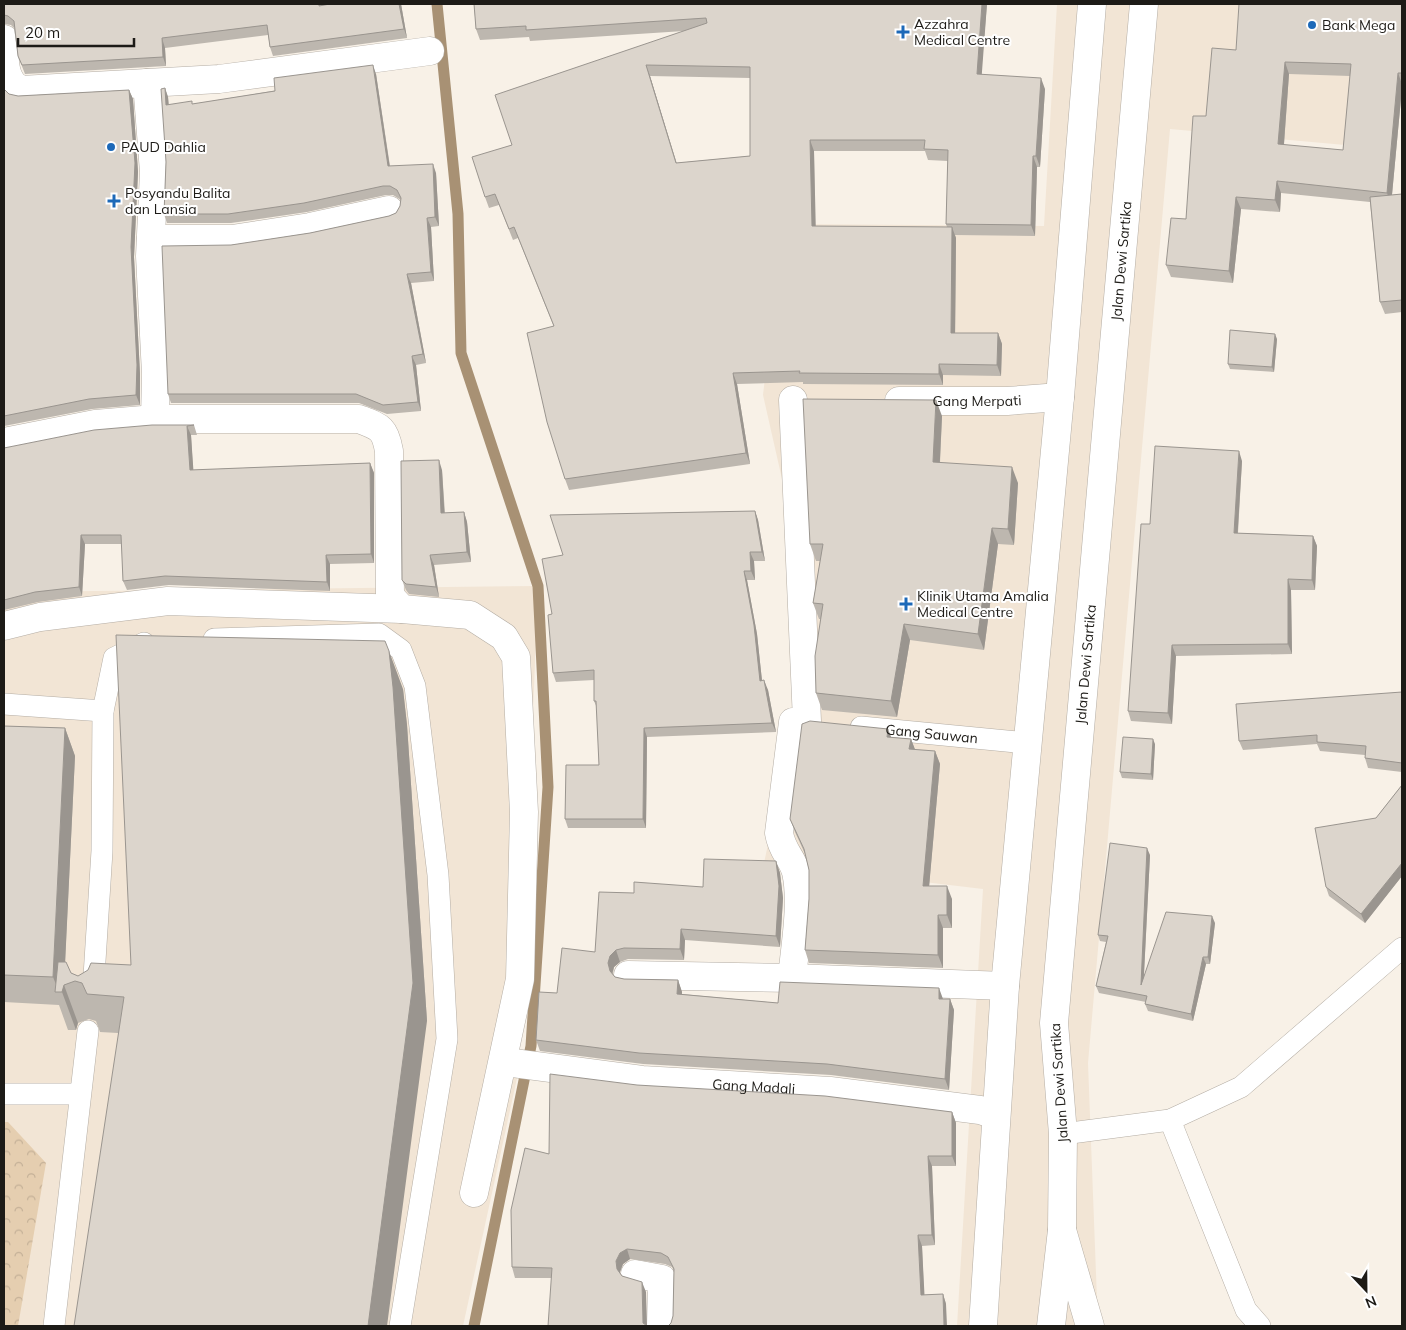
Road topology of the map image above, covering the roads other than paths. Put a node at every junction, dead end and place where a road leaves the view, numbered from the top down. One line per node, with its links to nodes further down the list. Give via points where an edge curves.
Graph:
1 (1092, 4): 8 (main road)
2 (1144, 4): 32 (main road, Jalan Dewi Sartika, via 1054,1023)
3 (4, 39): 5 (main road, via 7,75 21,90)
4 (430, 51): 5 (main road, via 219,79)
5 (147, 83): 7 (main road, via 154,172)
6 (389, 210): 7 (main road, via 232,239)
7 (151, 239): 11 (main road)
8 (1060, 397): 10 (main road, Gang Merpati, via 1007,401); 20 (main road)
9 (822, 400): 19 (main road, via 783,399)
10 (871, 401)
11 (155, 419): 12 (main road, via 95,424); 13 (main road, via 359,419 376,425 386,438 389,451 390,596)
12 (4, 442)
13 (402, 610): 14 (main road, via 168,601 40,617); 33 (main road, via 470,615 504,637 516,657 524,812 520,979)
14 (4, 626)
15 (197, 639): 37 (lane, via 379,634 401,650 415,686 438,875 447,1039)
16 (168, 640): 18 (lane, via 149,641 114,658)
17 (4, 704): 18 (lane)
18 (103, 711): 25 (lane, via 102,851)
19 (826, 723): 20 (lane, Gang Sauwan); 23 (main road, via 793,722 780,833 781,846 796,872 798,890)
20 (1027, 743): 24 (main road)
21 (1402, 948): 31 (lane, via 1242,1087)
22 (628, 975): 23 (main road)
23 (792, 978): 24 (main road)
24 (1005, 986): 30 (main road)
25 (92, 1001)
26 (88, 1031): 29 (lane)
27 (522, 1065): 30 (main road, Gang Madali, via 662,1082 830,1091 980,1110)
28 (4, 1094): 29 (lane)
29 (80, 1094): 36 (lane)
30 (995, 1116): 39 (main road)
31 (1170, 1120): 32 (lane); 42 (lane, via 1246,1310)
32 (1063, 1134): 34 (main road, Jalan Dewi Sartika)
33 (474, 1193)
34 (1062, 1230): 40 (main road, Jalan Dewi Sartika); 41 (main road)
35 (635, 1274): 38 (main road, via 662,1279)
36 (54, 1326)
37 (400, 1326)
38 (661, 1326)
39 (983, 1326)
40 (1051, 1326)
41 (1090, 1326)
42 (1260, 1326)

